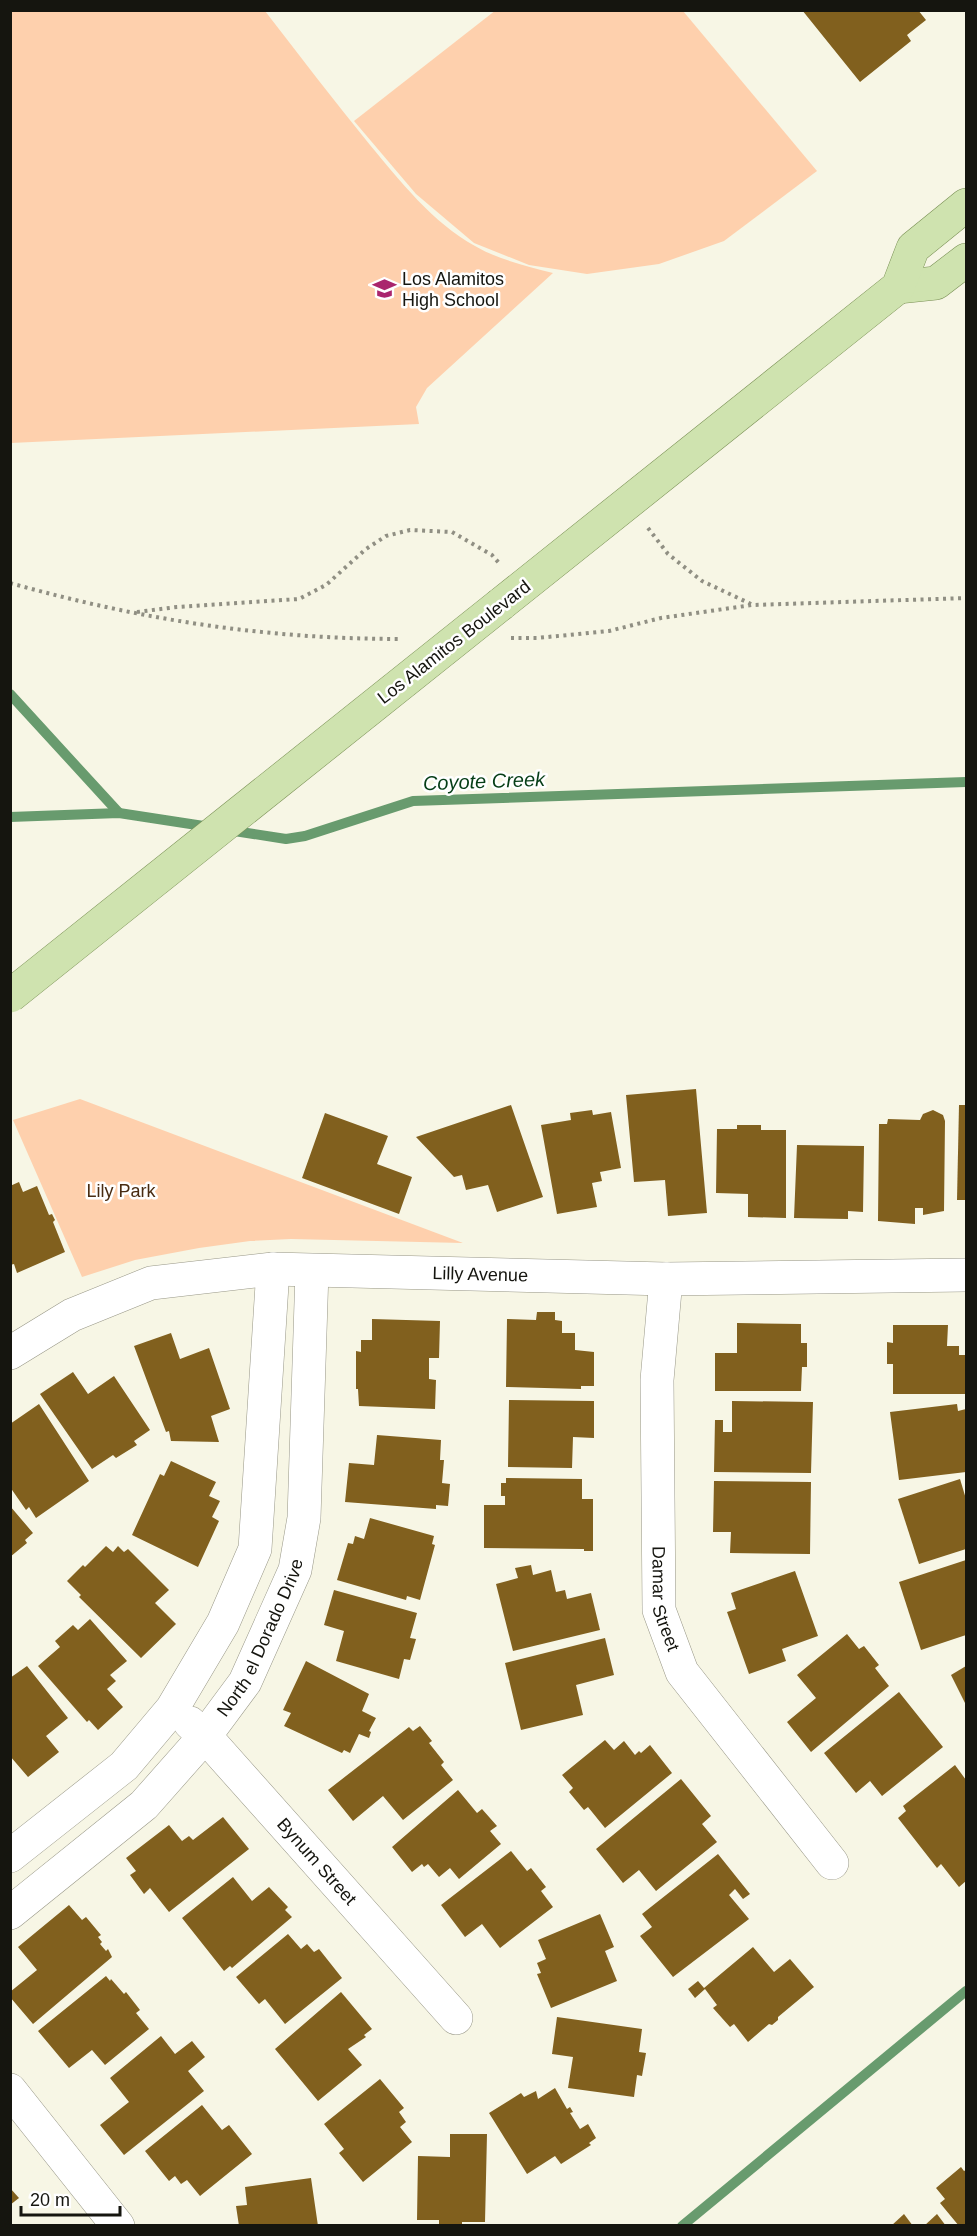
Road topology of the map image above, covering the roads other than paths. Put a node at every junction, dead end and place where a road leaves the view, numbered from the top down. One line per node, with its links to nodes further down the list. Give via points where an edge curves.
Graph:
1 (966, 205): 3 (main road, via 913,248)
2 (966, 260): 3 (main road, via 936,283)
3 (898, 287): 4 (main road, Los Alamitos Boulevard, bridge)
4 (10, 996)
5 (273, 1269): 6 (street, Lilly Avenue); 9 (street, Lilly Avenue, via 151,1283 72,1315); 10 (street, North el Dorado Drive)
6 (312, 1271): 8 (street, Lilly Avenue); 11 (street, North el Dorado Drive)
7 (966, 1275): 8 (street, Lilly Avenue)
8 (666, 1279): 15 (street, Damar Street, via 657,1380 659,1610 682,1672)
9 (10, 1353)
10 (257, 1518): 11 (street); 12 (street, North el Dorado Drive, via 255,1549 223,1623)
11 (304, 1518): 13 (street, North el Dorado Drive, via 295,1570 245,1682)
12 (172, 1708): 13 (street, Bynum Street); 14 (street, North el Dorado Drive, via 124,1766)
13 (205, 1736): 16 (street, North el Dorado Drive, via 144,1805); 17 (street, Bynum Street)
14 (10, 1856)
15 (832, 1863)
16 (10, 1913)
17 (456, 2018)
18 (10, 2090): 19 (street)
19 (118, 2226)

